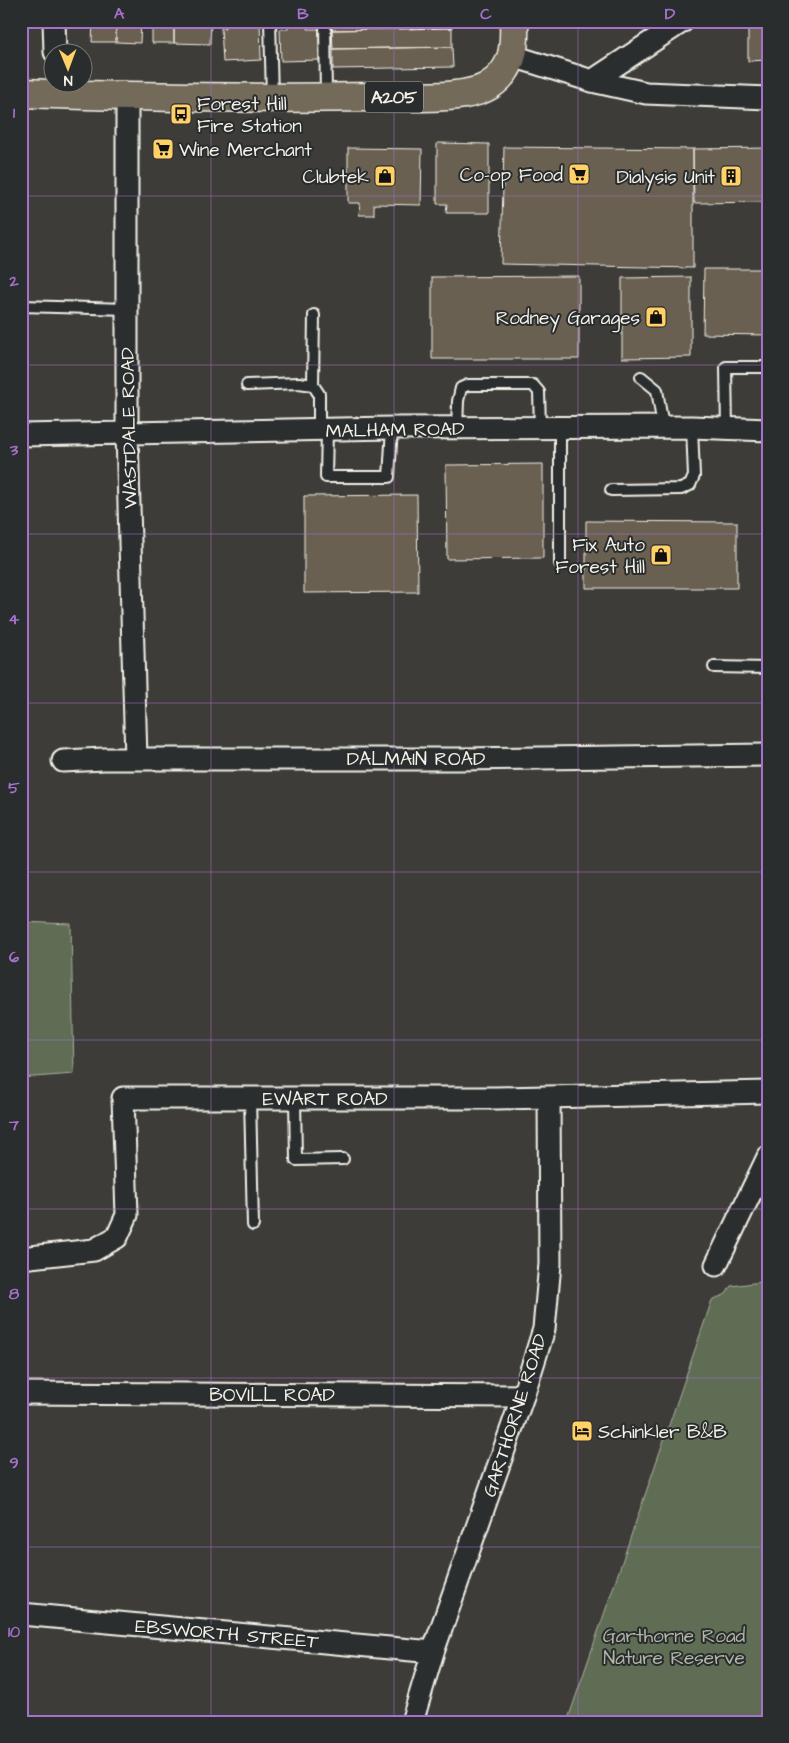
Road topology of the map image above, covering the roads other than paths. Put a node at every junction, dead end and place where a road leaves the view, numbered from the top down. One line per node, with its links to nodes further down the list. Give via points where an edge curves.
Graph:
1 (54, 21): 6 (street)
2 (270, 21): 13 (lane)
3 (325, 21): 14 (lane)
4 (514, 21): 7 (highway)
5 (683, 21): 8 (street)
6 (55, 42)
7 (513, 56): 8 (street); 14 (highway, A205, via 505,71 490,86 462,95)
8 (592, 81): 15 (street, via 646,93)
9 (42, 90): 11 (highway, A205)
10 (92, 92): 12 (highway, A205)
11 (21, 93)
12 (127, 96): 13 (highway, A205); 17 (street, WASTDALE ROAD)
13 (272, 97): 14 (highway, A205)
14 (326, 98)
15 (768, 98)
16 (21, 306): 17 (lane)
17 (127, 309): 31 (street, WASTDALE ROAD)
18 (314, 315): 22 (lane)
19 (768, 367): 29 (lane, via 726,367)
20 (640, 377): 24 (lane, via 658,390)
21 (247, 385): 22 (lane)
22 (313, 385): 28 (lane, via 318,394)
23 (550, 427): 24 (street, MALHAM ROAD); 27 (street, MALHAM ROAD); 27 (lane, via 539,392 533,385 468,385 461,388); 34 (lane)
24 (663, 427): 25 (street, MALHAM ROAD)
25 (692, 427): 29 (street, MALHAM ROAD); 33 (lane, via 694,476 690,485 681,490)
26 (392, 428): 27 (street, MALHAM ROAD); 28 (street, MALHAM ROAD); 28 (lane, via 389,477 326,477)
27 (457, 428)
28 (323, 429): 31 (street, MALHAM ROAD)
29 (727, 429): 30 (street, MALHAM ROAD)
30 (768, 430)
31 (127, 433): 32 (street, MALHAM ROAD); 38 (street, WASTDALE ROAD)
32 (21, 435)
33 (611, 490)
34 (560, 563)
35 (714, 667): 36 (lane)
36 (768, 668)
37 (768, 755): 38 (street, DALMAIN ROAD)
38 (136, 760): 39 (street, DALMAIN ROAD)
39 (64, 761)
40 (768, 1092): 41 (street, EWART ROAD)
41 (549, 1097): 43 (street, EWART ROAD); 50 (street, GARTHORNE ROAD, via 550,1264 544,1329)
42 (250, 1098): 43 (street, EWART ROAD); 46 (lane); 47 (street, EWART ROAD, via 123,1098 127,1215 117,1237 94,1250)
43 (295, 1098): 45 (lane, via 296,1160)
44 (768, 1157): 48 (street)
45 (343, 1159)
46 (253, 1224)
47 (21, 1258)
48 (716, 1265)
49 (21, 1393): 50 (street, BOVILL ROAD)
50 (523, 1396): 52 (street, GARTHORNE ROAD)
51 (21, 1614): 52 (street, EBSWORTH STREET)
52 (433, 1652): 53 (street, GARTHORNE ROAD)
53 (412, 1722)

